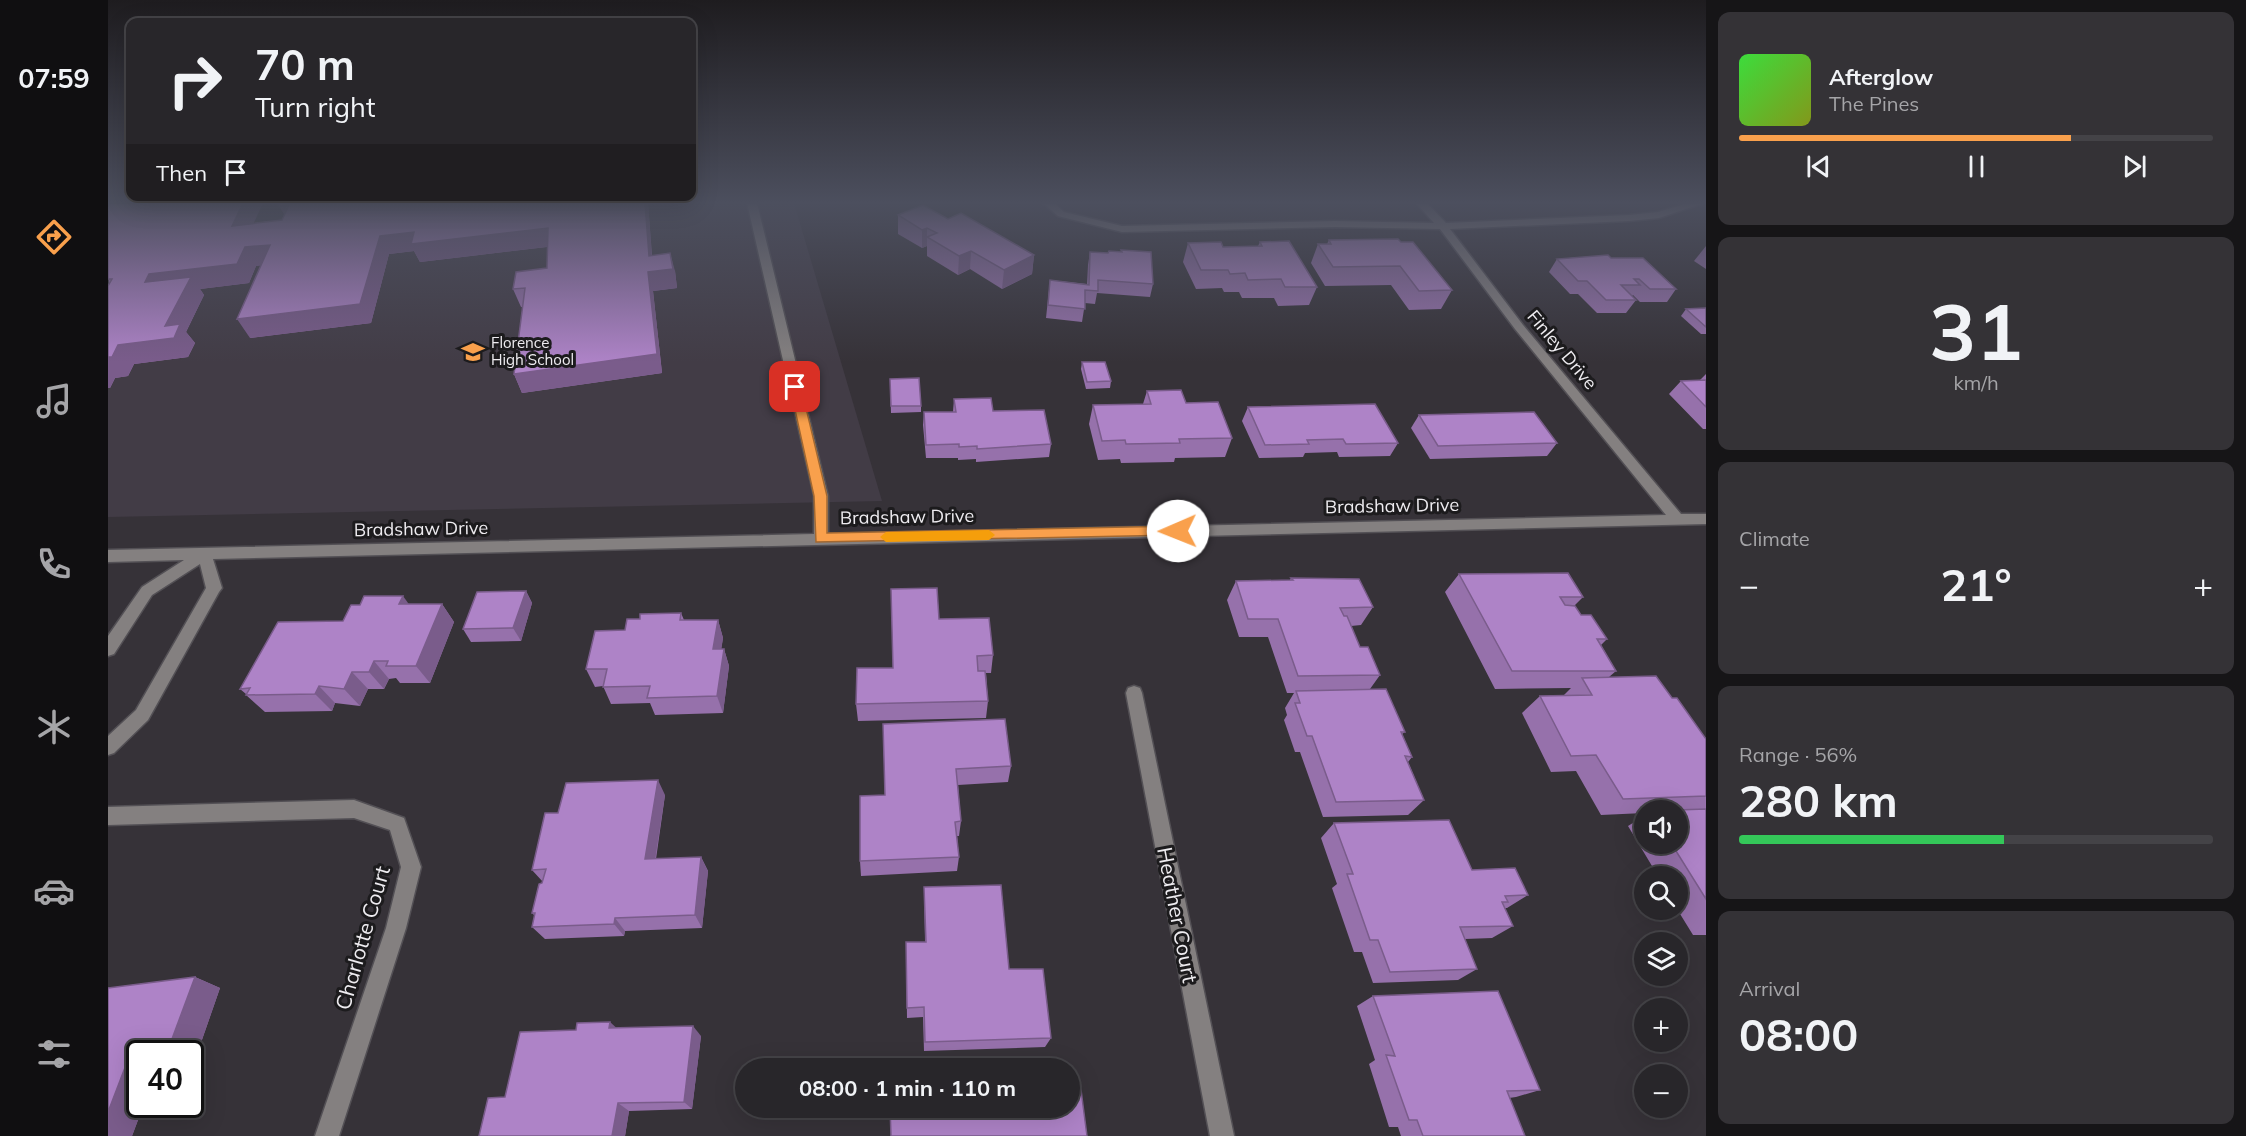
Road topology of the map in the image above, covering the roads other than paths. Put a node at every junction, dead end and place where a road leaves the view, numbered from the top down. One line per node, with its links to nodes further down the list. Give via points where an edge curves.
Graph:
1 (764, 256): 5 (street, via 821,496)
2 (1466, 256): 4 (street, Finley Drive)
3 (1706, 519): 4 (street, Bradshaw Drive)
4 (1678, 520): 5 (street, Bradshaw Drive)
5 (820, 538): 6 (street, Bradshaw Drive)
6 (204, 554): 7 (street, Bradshaw Drive); 8 (street, via 147,591); 10 (street, via 214,588 142,715)
7 (108, 556)
8 (108, 649)
9 (1134, 693): 13 (street, Heather Court)
10 (108, 747)
11 (108, 816): 12 (street, Charlotte Court, via 354,809 397,824 411,867 396,928)
12 (327, 1136)
13 (1222, 1136)

